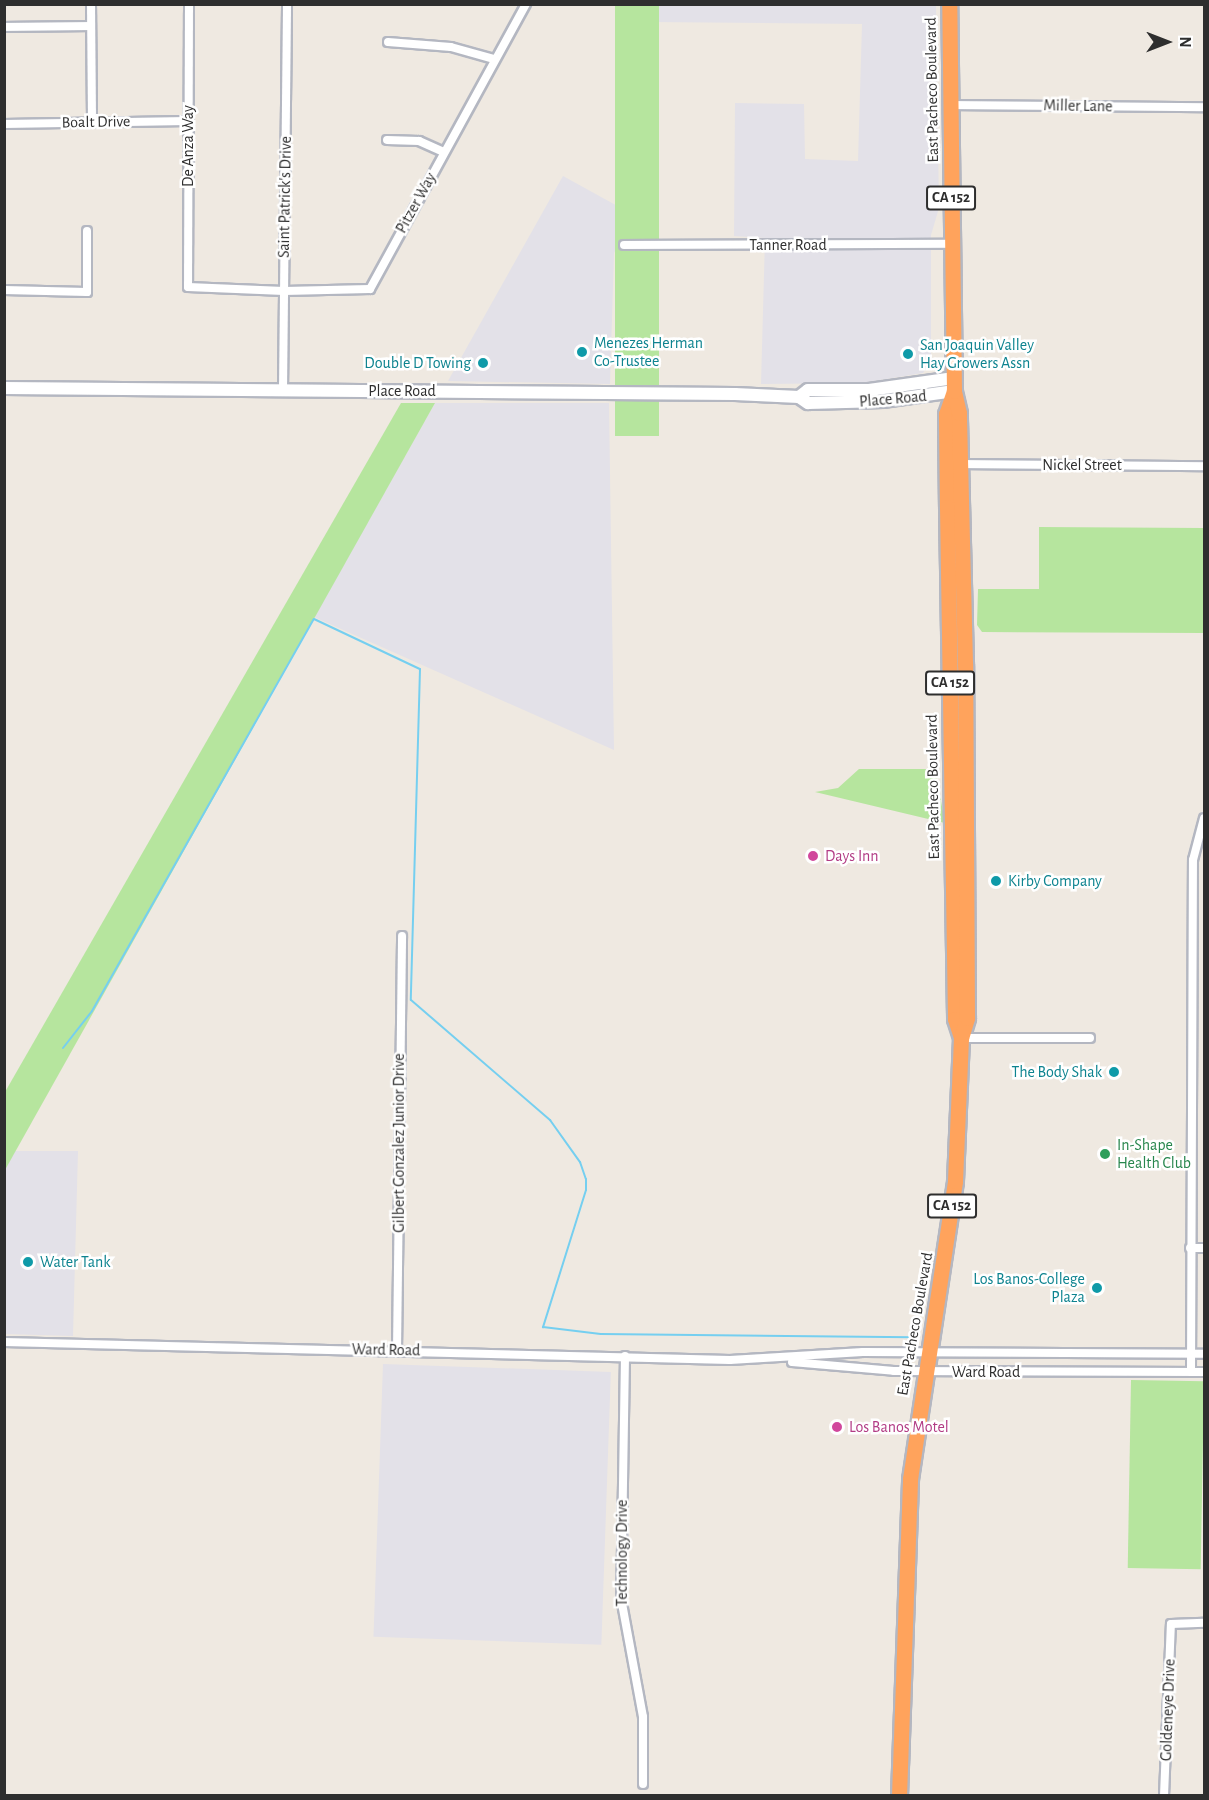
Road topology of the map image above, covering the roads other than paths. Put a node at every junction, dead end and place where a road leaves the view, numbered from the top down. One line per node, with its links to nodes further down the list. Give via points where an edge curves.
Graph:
1 (91, 4): 6 (street)
2 (189, 4): 12 (street, De Anza Way)
3 (287, 4): 22 (street, Saint Patrick's Drive)
4 (526, 4): 9 (street, Pitzer Way)
5 (949, 4): 10 (highway, East Pacheco Boulevard / CA 152)
6 (90, 26): 7 (street); 13 (street)
7 (4, 27)
8 (388, 42): 9 (street, via 451,47)
9 (494, 59): 16 (street, Pitzer Way)
10 (951, 105): 11 (street, Miller Lane); 18 (highway, East Pacheco Boulevard / CA 152)
11 (1204, 107)
12 (188, 121): 13 (street, Boalt Drive); 20 (street, De Anza Way)
13 (92, 122): 14 (street, Boalt Drive)
14 (4, 124)
15 (387, 140): 16 (street, via 419,141)
16 (444, 152): 22 (street, Pitzer Way, via 370,289)
17 (87, 231): 21 (street, via 87,292)
18 (952, 244): 19 (street, Tanner Road); 23 (highway, East Pacheco Boulevard / CA 152)
19 (624, 245)
20 (188, 287): 22 (street, Pitzer Way)
21 (4, 290)
22 (284, 291): 25 (street, Saint Patrick's Drive)
23 (954, 385): 25 (street, Place Road, via 883,401 808,403 799,397); 26 (highway, East Pacheco Boulevard / CA 152); 32 (highway, East Pacheco Boulevard / CA 152, via 946,414 954,1019)
24 (4, 388): 25 (street, Place Road)
25 (283, 390)
26 (960, 464): 27 (street, Nickel Street); 32 (highway, East Pacheco Boulevard / CA 152, via 967,1018)
27 (1204, 466)
28 (1204, 818): 29 (street)
29 (1193, 860): 30 (street); 34 (street)
30 (1204, 860)
31 (402, 936): 37 (street, Gilbert Gonzalez Junior Drive)
32 (961, 1038): 33 (street); 38 (highway, East Pacheco Boulevard / CA 152, via 956,1181)
33 (1090, 1038)
34 (1190, 1248): 35 (street); 39 (street)
35 (1204, 1248)
36 (4, 1342): 37 (street, Ward Road)
37 (397, 1350): 41 (street, Ward Road)
38 (928, 1352): 39 (street, Ward Road); 42 (street, Ward Road); 43 (highway, East Pacheco Boulevard / CA 152)
39 (1191, 1354): 40 (street, Ward Road); 44 (street)
40 (1204, 1354)
41 (625, 1356): 42 (street, Ward Road); 47 (street, Technology Drive, via 621,1598 643,1717)
42 (767, 1360): 43 (street, Ward Road)
43 (925, 1372): 44 (street, Ward Road); 48 (highway, East Pacheco Boulevard / CA 152, via 906,1541)
44 (1191, 1372): 45 (street, Ward Road)
45 (1204, 1372)
46 (1204, 1623): 49 (street, Goldeneye Drive, via 1171,1624)
47 (643, 1784)
48 (898, 1796)
49 (1164, 1796)

